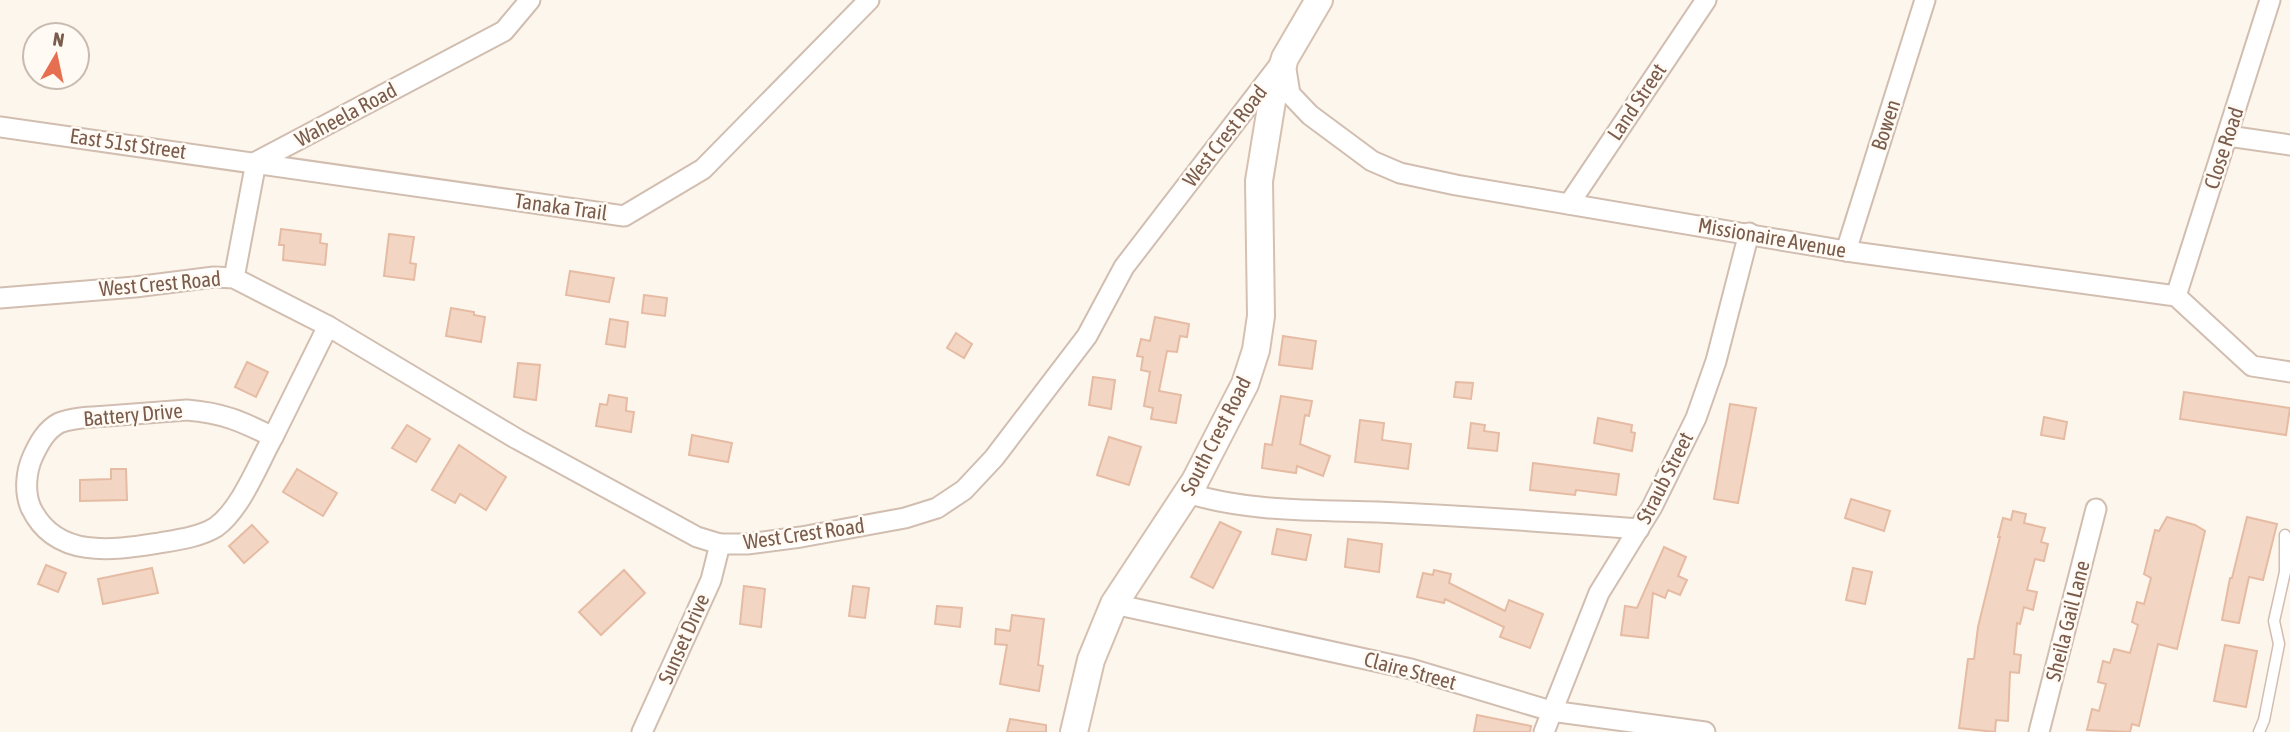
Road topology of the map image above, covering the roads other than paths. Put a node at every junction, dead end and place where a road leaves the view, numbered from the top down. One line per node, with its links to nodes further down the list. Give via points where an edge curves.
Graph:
1 (530, 0): 11 (street, Waheela Road, via 503,31)
2 (869, 0): 11 (street, Tanaka Trail, via 703,169 624,216)
3 (1319, 0): 7 (street, South Crest Road)
4 (1706, 0): 12 (street, Land Street)
5 (1926, 0): 14 (street, Bowen)
6 (2270, 0): 9 (street, Close Road)
7 (1284, 58): 12 (street, Missionaire Avenue, via 1290,94 1310,115 1372,161 1400,173); 21 (street, South Crest Road, via 1259,181 1261,317 1256,350 1230,416); 25 (street, West Crest Road, via 1124,267 1087,336 964,490 937,508 905,518 801,537)
8 (0, 127): 11 (street, East 51st Street)
9 (2228, 136): 10 (street); 16 (street, Close Road)
10 (2290, 145)
11 (256, 162): 15 (street)
12 (1569, 204): 13 (street, Missionaire Avenue)
13 (1749, 233): 14 (street, Missionaire Avenue); 23 (street, Straub Street, via 1716,361 1696,418)
14 (1846, 251): 16 (street, Missionaire Avenue)
15 (234, 278): 17 (street, West Crest Road); 18 (street, West Crest Road)
16 (2176, 296): 19 (street, via 2252,366)
17 (0, 298)
18 (328, 326): 20 (street, Battery Drive); 25 (street, West Crest Road, via 666,522)
19 (2290, 372)
20 (273, 437): 20 (street, Battery Drive, via 224,518 215,527 181,539 111,550 78,546 47,528 28,499 30,462 44,435 59,424 80,418 187,410 218,413)
21 (1187, 493): 23 (street, via 1215,502 1305,510); 26 (street, South Crest Road)
22 (2096, 509): 32 (street, Sheila Gail Lane)
23 (1639, 529): 27 (street, Straub Street, via 1599,593)
24 (2285, 535): 33 (lane, via 2285,572 2274,621 2279,644)
25 (720, 544): 28 (street, Sunset Drive, via 710,580)
26 (1114, 604): 27 (street, Claire Street, via 1411,669); 29 (street, South Crest Road, via 1091,660)
27 (1550, 711): 30 (street, Straub Street); 31 (street, Claire Street)
28 (642, 732)
29 (1074, 732)
30 (1544, 732)
31 (1706, 732)
32 (2039, 732)
33 (2259, 732)

